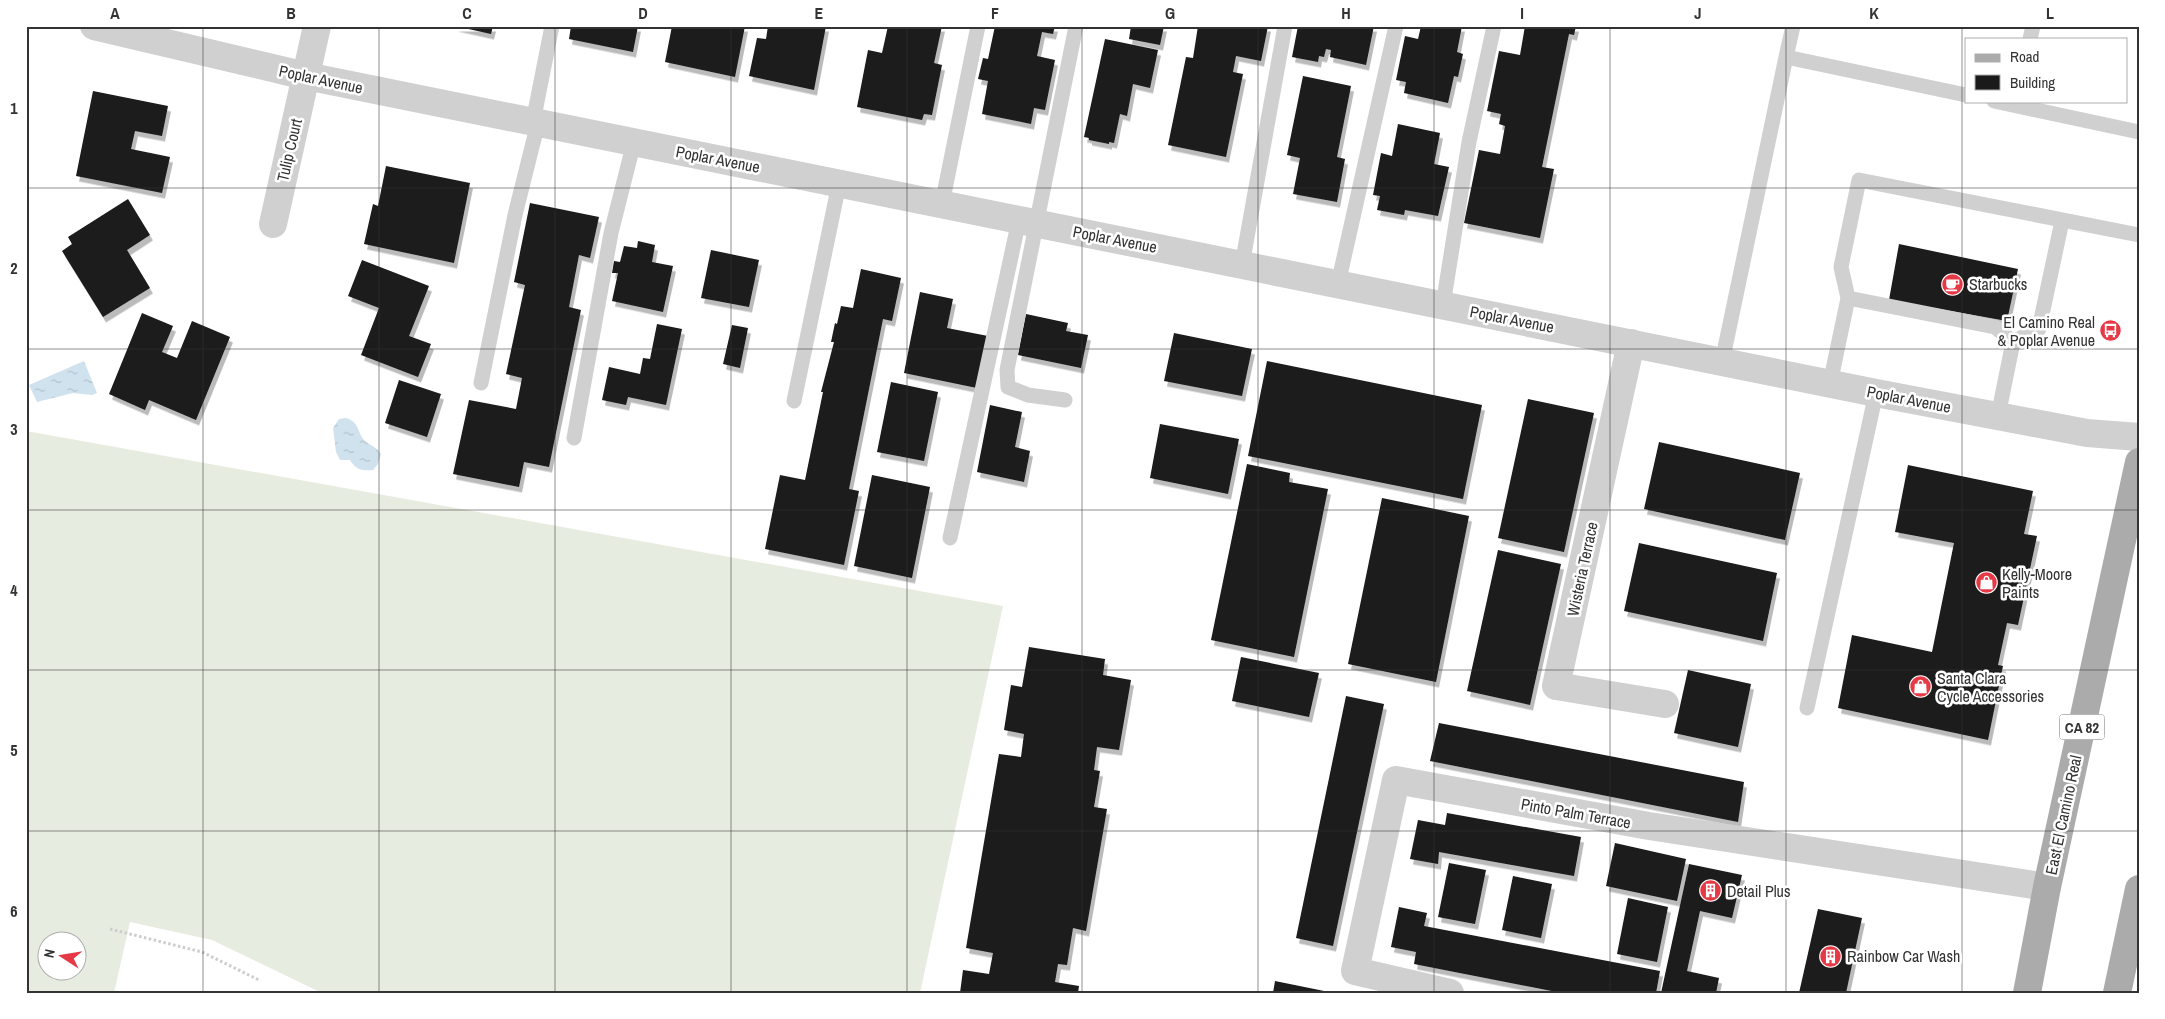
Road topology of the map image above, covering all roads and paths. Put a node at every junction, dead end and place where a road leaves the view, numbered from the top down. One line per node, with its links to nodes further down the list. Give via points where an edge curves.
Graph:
1 (94, 26): 11 (street, Poplar Avenue)
2 (317, 26): 11 (street, Tulip Court)
3 (552, 26): 15 (lane)
4 (978, 26): 19 (lane)
5 (1076, 26): 21 (lane)
6 (1285, 26): 24 (lane)
7 (1396, 26): 25 (lane)
8 (1494, 26): 27 (lane, via 1469,142)
9 (1793, 26): 10 (lane)
10 (1786, 58): 12 (lane); 30 (lane)
11 (306, 76): 15 (street, Poplar Avenue); 22 (street, Tulip Court)
12 (1965, 96)
13 (2001, 102): 14 (lane)
14 (2016, 104): 16 (lane)
15 (536, 122): 17 (street, Poplar Avenue); 31 (lane)
16 (2139, 132)
17 (634, 142): 18 (street, Poplar Avenue); 38 (lane, via 611,233)
18 (839, 184): 19 (street, Poplar Avenue); 35 (lane)
19 (942, 204): 21 (street, Poplar Avenue)
20 (2062, 221): 23 (lane); 26 (lane, via 1859,180 1841,267); 28 (lane, via 2039,329)
21 (1028, 222): 24 (street, Poplar Avenue); 34 (lane, via 1007,370 1008,387 1028,395); 40 (lane)
22 (273, 224)
23 (2139, 235)
24 (1242, 265): 25 (street, Poplar Avenue)
25 (1338, 284): 27 (street, Poplar Avenue)
26 (1848, 298): 28 (lane, via 1994,326); 32 (lane)
27 (1443, 305): 29 (street, Poplar Avenue)
28 (2013, 342): 36 (lane)
29 (1631, 343): 30 (street, Poplar Avenue); 41 (street, Wisteria Terrace, via 1556,686)
30 (1722, 362): 32 (street, Poplar Avenue)
31 (481, 383)
32 (1830, 384): 33 (street, Poplar Avenue)
33 (1876, 393): 36 (street, Poplar Avenue); 42 (lane)
34 (1065, 400)
35 (794, 401)
36 (1998, 416): 37 (street, Poplar Avenue, via 2086,433)
37 (2139, 437)
38 (574, 438)
39 (2139, 462): 43 (main road, East El Camino Real / CA 82)
40 (950, 538)
41 (1665, 704)
42 (1807, 708)
43 (2047, 887): 48 (street, Pinto Palm Terrace, via 1649,826 1396,780 1355,971); 49 (main road, East El Camino Real / CA 82)
44 (2139, 889): 46 (main road)
45 (110, 929): 47 (path, via 202,952)
46 (2131, 963): 50 (main road)
47 (259, 980)
48 (1450, 993)
49 (2027, 993)
50 (2117, 993)

